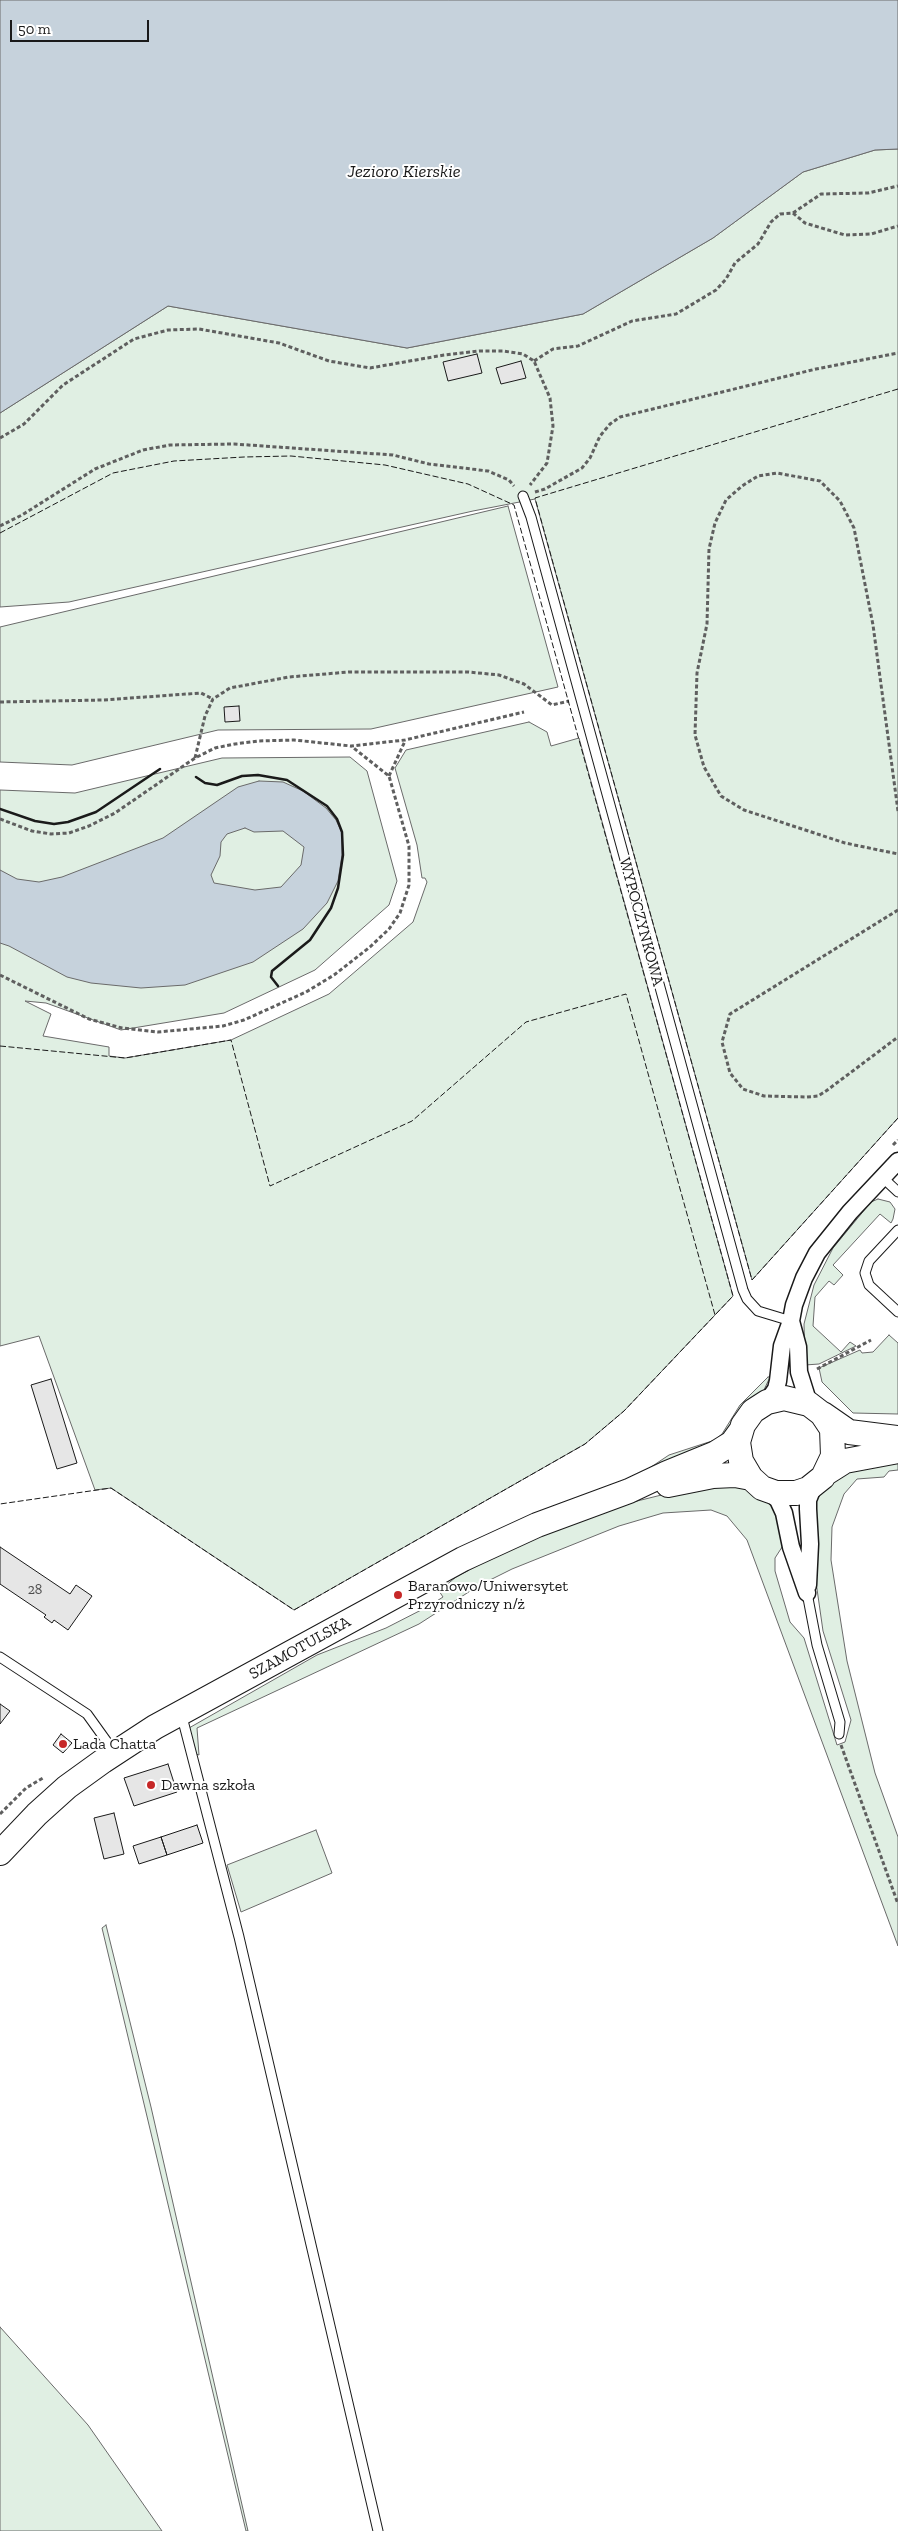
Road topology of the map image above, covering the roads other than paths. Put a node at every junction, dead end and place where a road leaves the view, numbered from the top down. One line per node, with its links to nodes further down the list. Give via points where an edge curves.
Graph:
1 (522, 496): 7 (lane, WYPOCZYNKOWA, via 531,518 743,1290 758,1312)
2 (898, 1161): 3 (street)
3 (882, 1177): 4 (lane); 7 (street, via 817,1253 804,1278)
4 (898, 1192)
5 (898, 1230): 6 (lane, via 869,1261 865,1273 869,1285)
6 (898, 1312)
7 (791, 1321): 8 (street, via 782,1346 776,1390); 9 (street, via 798,1346 799,1372)
8 (767, 1402): 9 (street, via 793,1398); 10 (street, via 748,1417)
9 (816, 1408): 11 (street, via 848,1432); 13 (street, via 832,1429 834,1438 834,1456)
10 (740, 1432): 14 (street, via 739,1452 745,1470); 15 (street, SZAMOTULSKA, via 725,1449)
11 (898, 1438)
12 (898, 1451): 13 (street, via 845,1460)
13 (820, 1479): 14 (street, via 796,1493 782,1494); 16 (street, via 808,1500)
14 (760, 1485): 15 (street, SZAMOTULSKA, via 735,1475 713,1476); 16 (street, via 778,1500 784,1513 791,1547)
15 (629, 1491): 18 (street, SZAMOTULSKA, via 528,1529 463,1560)
16 (807, 1593): 19 (lane, via 817,1645 840,1722)
17 (0, 1657): 20 (lane, via 87,1714)
18 (180, 1713): 20 (street, SZAMOTULSKA); 22 (lane, via 239,1938)
19 (839, 1734)
20 (115, 1753): 21 (street, SZAMOTULSKA, via 54,1798)
21 (0, 1853)
22 (378, 2531)

